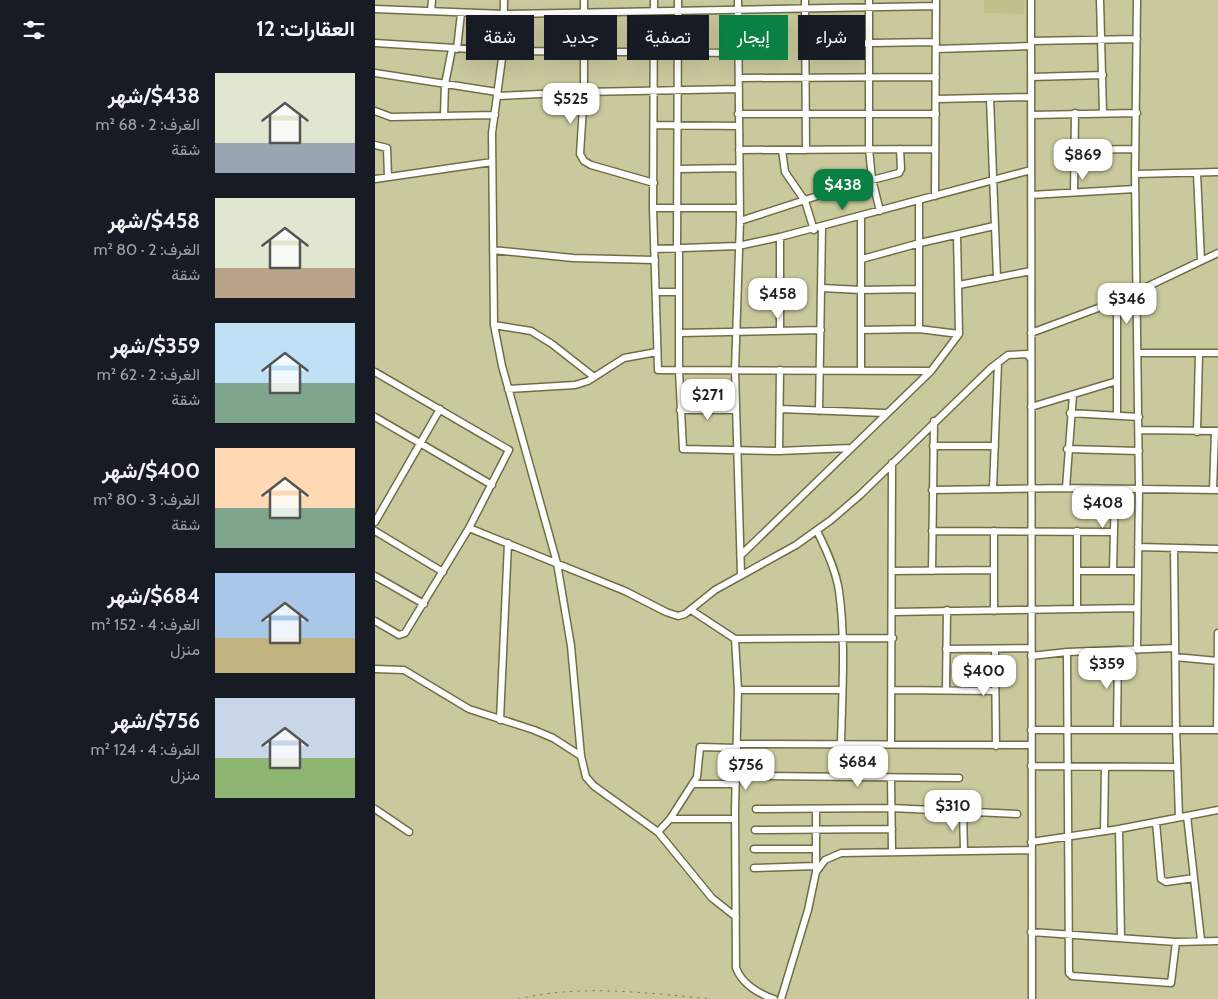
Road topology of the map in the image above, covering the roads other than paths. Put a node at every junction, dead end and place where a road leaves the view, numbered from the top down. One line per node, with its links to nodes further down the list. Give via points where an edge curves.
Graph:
1 (432, 0): 18 (street)
2 (504, 0): 22 (street)
3 (584, 0): 20 (street)
4 (654, 0): 19 (street)
5 (678, 0): 16 (street)
6 (738, 0): 17 (street)
7 (805, 0): 15 (street)
8 (869, 0): 14 (street)
9 (1031, 0): 33 (street)
10 (1100, 0): 28 (street)
11 (1137, 0): 29 (street)
12 (936, 3): 14 (street); 34 (street)
13 (375, 8): 18 (street)
14 (869, 8): 15 (street); 32 (street)
15 (806, 9): 17 (street); 27 (street)
16 (679, 10): 17 (street); 19 (street); 25 (street)
17 (738, 10): 26 (street)
18 (431, 11): 21 (street)
19 (654, 11): 20 (street); 24 (street)
20 (584, 12): 22 (street); 23 (street)
21 (461, 13): 22 (street); 35 (street)
22 (504, 14)
23 (584, 15)
24 (654, 15)
25 (679, 15)
26 (738, 15)
27 (806, 15)
28 (1101, 39): 29 (street); 33 (street); 44 (street)
29 (1137, 39): 62 (street)
30 (375, 43): 35 (street)
31 (865, 43): 32 (street)
32 (869, 43): 34 (street); 45 (street)
33 (1031, 43): 34 (street); 47 (street)
34 (936, 45): 46 (street)
35 (454, 49): 36 (street); 50 (street)
36 (466, 49)
37 (502, 60): 55 (street)
38 (583, 60): 53 (street)
39 (654, 60): 54 (street)
40 (679, 60): 52 (street)
41 (738, 60): 48 (street)
42 (806, 60): 49 (street)
43 (375, 73): 50 (street)
44 (1103, 75): 47 (street); 61 (street)
45 (870, 77): 46 (street); 49 (street); 60 (street)
46 (936, 77): 58 (street)
47 (1031, 77): 56 (street)
48 (739, 78): 49 (street); 51 (street)
49 (806, 79): 66 (street)
50 (445, 84): 55 (street); 68 (street)
51 (739, 89): 52 (street); 63 (street)
52 (679, 90): 54 (street); 71 (street)
53 (584, 92): 54 (street); 55 (street); 93 (street, via 580,154 584,161 619,175)
54 (655, 92): 70 (street)
55 (497, 94): 69 (street)
56 (1031, 97): 57 (street); 67 (street)
57 (989, 98): 58 (street); 92 (street)
58 (936, 99): 64 (street)
59 (375, 110): 68 (street, via 391,117)
60 (870, 113): 64 (street); 66 (street); 74 (street)
61 (1103, 113): 62 (street); 65 (street)
62 (1137, 113): 81 (street)
63 (738, 114): 66 (street); 72 (street)
64 (936, 114): 76 (street)
65 (1075, 114): 67 (street); 80 (street)
66 (806, 115): 79 (street)
67 (1031, 115): 85 (street)
68 (444, 116): 69 (street)
69 (495, 116): 82 (street)
70 (655, 125): 71 (street); 93 (street)
71 (679, 126): 72 (street); 84 (street)
72 (739, 126): 77 (street)
73 (375, 145): 89 (street, via 387,148)
74 (869, 149): 75 (street); 79 (street); 91 (street)
75 (900, 149): 76 (street); 91 (street, via 899,172)
76 (935, 149): 97 (street)
77 (739, 150): 78 (street); 83 (street)
78 (783, 150): 79 (street); 99 (street, via 785,172)
79 (806, 150)
80 (1075, 150): 81 (street); 95 (street)
81 (1135, 150): 88 (street)
82 (492, 162): 89 (street); 115 (street)
83 (739, 168): 84 (street); 102 (street)
84 (678, 169): 101 (street)
85 (1031, 170): 92 (street); 96 (street)
86 (1218, 172): 87 (street)
87 (1197, 173): 88 (street); 119 (street)
88 (1135, 174): 94 (street)
89 (388, 177): 90 (street)
90 (375, 179)
91 (872, 179): 99 (street); 103 (street)
92 (993, 180): 97 (street); 106 (street)
93 (654, 183): 100 (street)
94 (1135, 190): 95 (street); 126 (street)
95 (1074, 192): 96 (street)
96 (1031, 195): 120 (street)
97 (935, 196): 98 (street)
98 (919, 200): 103 (street); 111 (street)
99 (805, 201): 105 (street); 108 (street)
100 (653, 208): 101 (street); 114 (street)
101 (678, 208): 102 (street); 113 (street)
102 (739, 208): 105 (street)
103 (880, 211): 104 (street)
104 (861, 217): 107 (street); 118 (street)
105 (740, 221): 112 (street)
106 (994, 226): 109 (street); 121 (street)
107 (822, 228): 108 (street); 123 (street)
108 (814, 230): 110 (street)
109 (957, 235): 111 (street); 122 (street)
110 (780, 238): 112 (street); 132 (street)
111 (919, 242): 118 (street); 124 (street)
112 (738, 246): 113 (street); 136 (street)
113 (678, 248): 114 (street); 128 (street)
114 (655, 249): 117 (street)
115 (493, 250): 117 (street, via 573,258); 130 (street)
116 (1218, 253): 119 (street)
117 (655, 260): 127 (street)
118 (862, 260): 125 (street)
119 (1201, 261): 126 (street)
120 (1031, 271): 121 (street); 138 (street)
121 (997, 278): 122 (street)
122 (959, 285): 137 (street)
123 (822, 288): 125 (street); 133 (street)
124 (919, 289): 125 (street); 131 (street)
125 (861, 290): 134 (street)
126 (1137, 290): 129 (street); 140 (street)
127 (657, 292): 128 (street); 139 (street)
128 (679, 292): 135 (street)
129 (1117, 301): 138 (street); 153 (street)
130 (495, 325): 152 (street, via 531,331); 154 (street)
131 (919, 329): 134 (street); 137 (street)
132 (780, 330): 133 (street); 136 (street)
133 (821, 330): 151 (street)
134 (861, 330): 146 (street)
135 (680, 333): 136 (street); 147 (street)
136 (735, 333): 148 (street)
137 (959, 334): 149 (street)
138 (1031, 334): 143 (street)
139 (657, 352): 147 (street, via 658,370); 152 (street, via 624,358)
140 (1139, 353): 142 (street); 166 (street)
141 (1218, 353): 142 (street)
142 (1199, 354): 170 (street)
143 (1031, 359): 144 (street, via 1027,354 1008,355); 156 (street)
144 (998, 363): 167 (street); 173 (street)
145 (780, 370): 148 (street); 151 (street); 158 (street)
146 (861, 370): 149 (street); 151 (street)
147 (679, 371): 148 (street); 159 (street)
148 (735, 371): 160 (street)
149 (931, 371): 162 (street)
150 (375, 372): 157 (street)
151 (820, 372): 161 (street)
152 (594, 377): 154 (street, via 575,385)
153 (1117, 381): 155 (street); 164 (street)
154 (508, 389): 202 (street)
155 (1073, 395): 156 (street); 163 (street)
156 (1031, 407): 182 (street)
157 (440, 409): 171 (street); 180 (street, via 509,450)
158 (780, 409): 161 (street); 177 (street)
159 (680, 410): 160 (street); 176 (street, via 683,449)
160 (735, 410): 176 (street)
161 (819, 411): 162 (street)
162 (885, 413): 174 (street)
163 (1070, 413): 164 (street); 175 (street)
164 (1117, 415): 166 (street)
165 (375, 417): 171 (street)
166 (1139, 417): 168 (street)
167 (934, 421): 172 (street); 179 (street)
168 (1139, 430): 170 (street); 178 (street)
169 (1216, 431): 170 (street); 187 (street)
170 (1197, 432)
171 (421, 443): 180 (street); 188 (street)
172 (933, 446): 173 (street); 186 (street)
173 (995, 446): 181 (street)
174 (851, 448): 177 (street); 201 (street)
175 (1067, 449): 178 (street); 183 (street)
176 (736, 450): 177 (street); 201 (street)
177 (779, 451)
178 (1139, 451): 185 (street)
179 (892, 464): 190 (street); 205 (street)
180 (492, 485): 189 (street)
181 (993, 488): 182 (street); 186 (street)
182 (1031, 488): 183 (street); 191 (street)
183 (1066, 488): 184 (street)
184 (1115, 489): 185 (street); 196 (street)
185 (1139, 489): 187 (street); 198 (street)
186 (932, 490): 193 (street)
187 (1216, 490)
188 (375, 522)
189 (469, 528): 197 (street); 209 (street)
190 (817, 530): 210 (street, via 769,562); 222 (street, via 827,550 839,590)
191 (1031, 530): 194 (street); 195 (street); 218 (street)
192 (375, 531): 209 (street)
193 (932, 531): 194 (street); 206 (street)
194 (994, 531): 203 (street)
195 (1077, 531): 196 (street); 207 (street)
196 (1114, 532): 208 (street)
197 (508, 543): 202 (street); 241 (street)
198 (1138, 547): 199 (street); 204 (street)
199 (1174, 548): 200 (street); 226 (street)
200 (1218, 549)
201 (741, 556): 210 (street)
202 (557, 563): 215 (street, via 666,612 678,616); 252 (street, via 571,646)
203 (993, 570): 206 (street); 217 (street)
204 (1137, 570): 208 (street); 214 (street)
205 (893, 571): 206 (street); 219 (street)
206 (932, 571)
207 (1077, 571): 208 (street); 213 (street)
208 (1113, 571)
209 (443, 572): 212 (street)
210 (741, 575): 215 (street, via 715,590)
211 (375, 576): 212 (street)
212 (424, 604): 220 (street, via 402,635)
213 (1077, 608): 214 (street); 218 (street)
214 (1137, 608): 230 (street)
215 (691, 610): 224 (street)
216 (947, 610): 217 (street); 219 (street); 227 (street)
217 (994, 611): 218 (street)
218 (1031, 611): 225 (street)
219 (893, 612): 223 (street)
220 (375, 621)
221 (1218, 633): 234 (street)
222 (842, 637): 223 (street); 224 (street); 238 (street)
223 (893, 638): 239 (street)
224 (735, 639): 237 (street)
225 (1031, 648): 228 (street); 232 (street)
226 (1175, 648): 230 (street); 233 (street)
227 (946, 649): 228 (street); 236 (street)
228 (995, 649): 240 (street)
229 (1118, 650): 230 (street); 231 (street); 245 (street)
230 (1137, 650)
231 (1067, 652): 232 (street); 243 (street)
232 (1031, 656): 244 (street)
233 (1175, 657): 234 (street); 242 (street)
234 (1218, 661): 246 (street)
235 (375, 669): 241 (street, via 404,670 469,709)
236 (946, 689): 239 (street); 240 (street)
237 (738, 690): 238 (street); 250 (street)
238 (842, 690): 248 (street)
239 (893, 690): 247 (street)
240 (995, 691): 251 (street)
241 (500, 720): 252 (street, via 553,738)
242 (1175, 728): 245 (street); 246 (street); 256 (street)
243 (1068, 729): 244 (street); 245 (street); 254 (street)
244 (1031, 730): 249 (street)
245 (1117, 730)
246 (1217, 730)
247 (891, 743): 248 (street); 251 (street)
248 (841, 744): 250 (street)
249 (1031, 745): 251 (street); 253 (street)
250 (737, 746): 260 (street, via 700,747 697,777); 261 (street)
251 (996, 746)
252 (581, 756): 279 (street, via 586,777 594,786)
253 (1031, 766): 254 (street); 281 (street)
254 (1068, 766): 255 (street); 280 (street)
255 (1105, 767): 256 (street); 277 (street)
256 (1177, 767): 269 (street)
257 (756, 776): 258 (street)
258 (891, 778): 259 (street); 262 (street)
259 (959, 778)
260 (693, 784): 261 (street); 270 (street)
261 (736, 784): 271 (street)
262 (891, 808): 265 (street); 267 (street); 273 (street)
263 (375, 809): 278 (street)
264 (756, 809): 265 (street)
265 (816, 809): 276 (street)
266 (1218, 810): 269 (street)
267 (963, 813): 268 (street); 284 (street)
268 (1017, 814)
269 (1183, 817): 272 (street); 289 (street)
270 (670, 819): 271 (street); 279 (street)
271 (735, 819): 290 (street)
272 (1156, 822): 274 (street); 289 (street, via 1161,879 1166,882)
273 (892, 829): 276 (street); 286 (street)
274 (1119, 829): 277 (street); 293 (street)
275 (755, 830): 276 (street)
276 (816, 831): 283 (street)
277 (1104, 831): 280 (street)
278 (409, 832)
279 (658, 832): 290 (street, via 712,898)
280 (1069, 836): 281 (street); 292 (street)
281 (1031, 842): 285 (street)
282 (753, 849): 283 (street)
283 (816, 849): 288 (street)
284 (964, 850): 285 (street); 286 (street)
285 (1031, 850): 291 (street)
286 (892, 851): 288 (street, via 841,853 825,860)
287 (754, 868): 288 (street)
288 (816, 869): 298 (street, via 808,910)
289 (1194, 878): 294 (street)
290 (735, 917): 297 (street, via 738,974 752,988)
291 (1031, 932): 292 (street); 299 (street)
292 (1068, 936): 293 (street); 296 (street, via 1070,975 1171,983)
293 (1121, 938): 296 (street)
294 (1201, 940): 295 (street); 296 (street)
295 (1218, 941)
296 (1176, 942)
297 (775, 999)
298 (781, 999)
299 (1032, 999)

